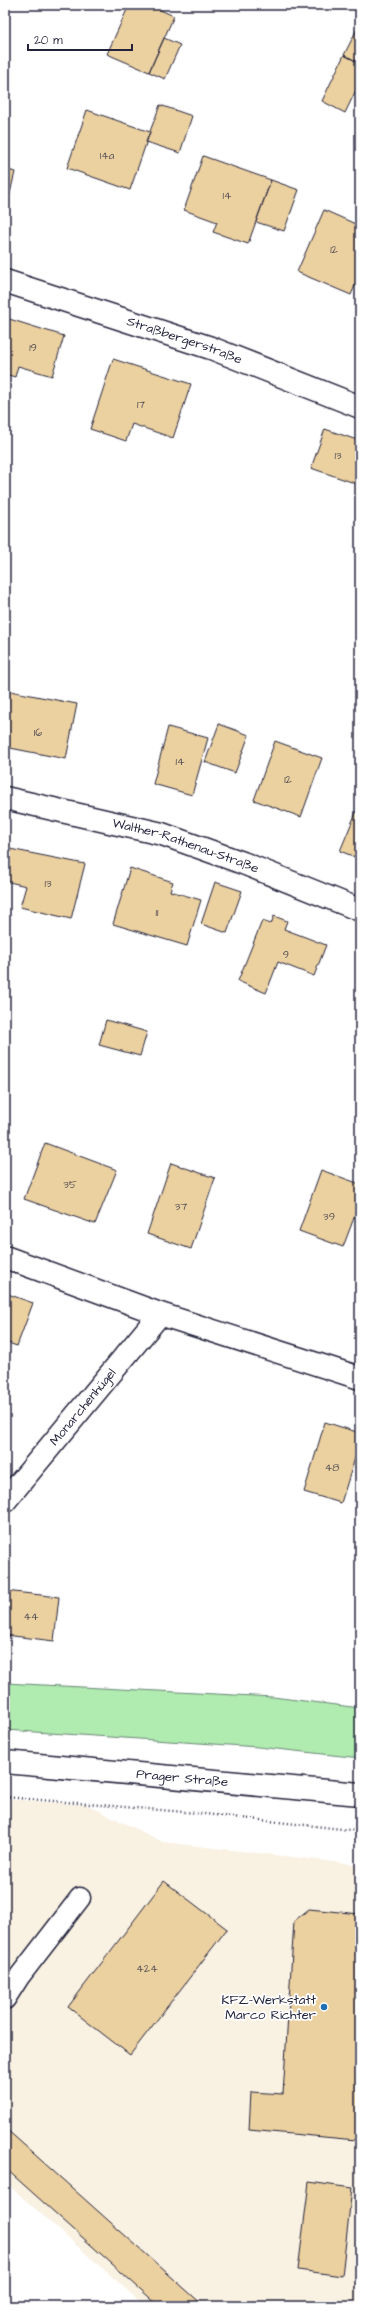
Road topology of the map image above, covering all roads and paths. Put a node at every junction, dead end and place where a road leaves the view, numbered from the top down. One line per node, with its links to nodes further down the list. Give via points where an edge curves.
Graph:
1 (5, 281): 2 (street, Straßbergerstraße, via 211,348)
2 (360, 407)
3 (5, 798): 4 (street, Walther-Rathenau-Straße, via 162,834 243,862)
4 (360, 910)
5 (5, 1257): 6 (street)
6 (160, 1314): 7 (street); 8 (street, Monarchenhügel)
7 (360, 1378)
8 (5, 1501)
9 (5, 1762): 10 (street, Prager Straße)
10 (360, 1794)
11 (5, 1798): 12 (path, via 196,1813)
12 (360, 1831)
13 (80, 1898): 14 (lane)
14 (5, 1999)

